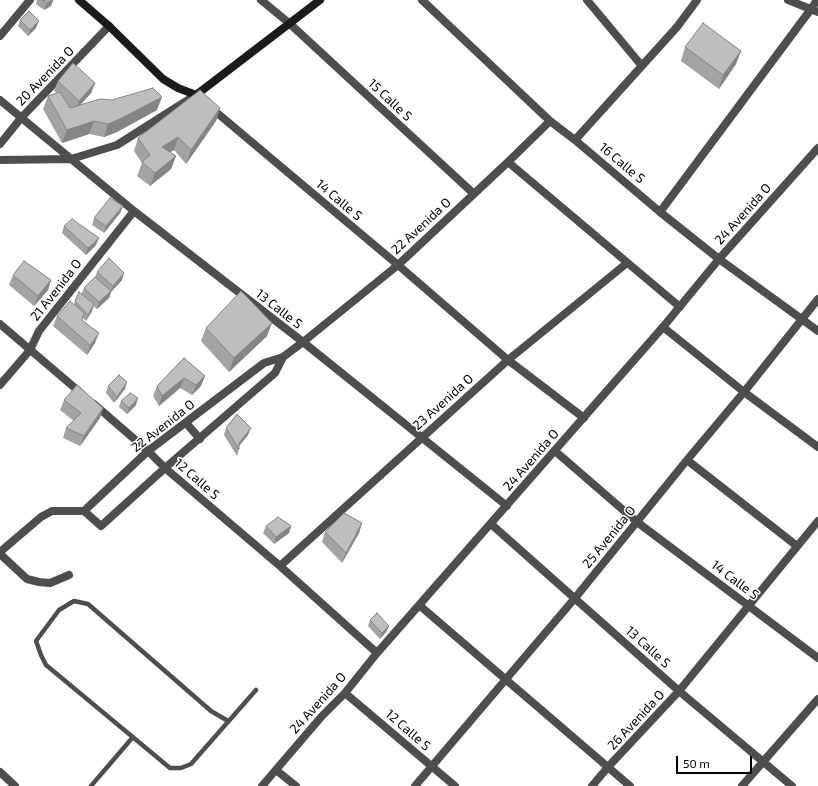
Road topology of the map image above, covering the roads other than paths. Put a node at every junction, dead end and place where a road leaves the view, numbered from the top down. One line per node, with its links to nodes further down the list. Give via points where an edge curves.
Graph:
1 (30, 0): 13 (street)
2 (80, 0): 12 (street, 14 Calle S)
3 (261, 0): 11 (street, 15 Calle S)
4 (320, 0): 11 (street)
5 (422, 0): 18 (street, 16 Calle S)
6 (587, 0): 14 (street)
7 (697, 0): 14 (street)
8 (788, 0): 10 (street)
9 (817, 0): 10 (street)
10 (814, 11): 27 (street)
11 (289, 23): 15 (street); 25 (street, 15 Calle S)
12 (109, 26): 15 (street, 14 Calle S, via 164,79); 17 (street, 20 Avenida O)
13 (0, 36)
14 (642, 66): 19 (street)
15 (196, 95): 22 (street, via 116,145); 30 (street, 14 Calle S)
16 (0, 100): 17 (street, 13 Calle S)
17 (21, 118): 20 (street, 20 Avenida O); 22 (street, 13 Calle S)
18 (550, 121): 19 (street, 16 Calle S); 24 (street, 22 Avenida O)
19 (575, 140): 27 (street, 16 Calle S)
20 (0, 144)
21 (818, 148): 28 (street, 24 Avenida O)
22 (71, 159): 23 (street); 26 (street, 13 Calle S)
23 (0, 160)
24 (508, 162): 25 (street, 22 Avenida O); 29 (street)
25 (474, 194): 30 (street, 22 Avenida O)
26 (134, 211): 37 (street, 13 Calle S); 38 (street, 21 Avenida O, via 39,331)
27 (660, 212): 28 (street, 16 Calle S)
28 (719, 259): 32 (street, 24 Avenida O); 33 (street, 16 Calle S)
29 (628, 263): 32 (street); 40 (street, 23 Avenida O)
30 (398, 265): 37 (street, 22 Avenida O); 40 (street, 14 Calle S)
31 (818, 299): 33 (street, 25 Avenida O)
32 (680, 307): 35 (street, 24 Avenida O)
33 (802, 319): 36 (street, 16 Calle S); 42 (street, 25 Avenida O)
34 (0, 324): 38 (street, 12 Calle S)
35 (663, 327): 42 (street); 43 (street, 24 Avenida O)
36 (818, 331)
37 (303, 342): 39 (street, 22 Avenida O); 45 (street, 13 Calle S)
38 (30, 350): 41 (street, 21 Avenida O); 48 (street, 12 Calle S)
39 (283, 357): 44 (street, 22 Avenida O, via 264,363); 46 (street, via 275,373)
40 (508, 360): 43 (street, 14 Calle S); 45 (street, 23 Avenida O)
41 (0, 386)
42 (744, 392): 47 (street); 50 (street, 25 Avenida O)
43 (584, 418): 49 (street, 24 Avenida O)
44 (186, 423): 46 (street); 48 (street, 22 Avenida O)
45 (422, 438): 52 (street, 13 Calle S); 59 (street, 23 Avenida O)
46 (200, 439): 51 (street)
47 (818, 447)
48 (148, 451): 51 (street, 12 Calle S); 53 (street, 22 Avenida O)
49 (555, 451): 52 (street, 24 Avenida O); 55 (street, 14 Calle S)
50 (687, 460): 55 (street, 25 Avenida O); 57 (street)
51 (165, 468): 53 (street, via 101,526); 59 (street, 12 Calle S)
52 (506, 506): 56 (street, 24 Avenida O)
53 (84, 511): 58 (street, via 52,511 40,517)
54 (818, 521): 57 (street, 26 Avenida O)
55 (637, 522): 61 (street, 25 Avenida O); 63 (street, 14 Calle S)
56 (491, 524): 61 (street, 13 Calle S); 62 (street, 24 Avenida O)
57 (797, 546): 63 (street, 26 Avenida O)
58 (0, 553): 60 (street, via 27,579 50,583)
59 (280, 566): 64 (street, 12 Calle S)
60 (69, 575)
61 (575, 598): 66 (street, 25 Avenida O); 68 (street, 13 Calle S)
62 (419, 605): 64 (street, 24 Avenida O); 66 (street)
63 (749, 605): 65 (street, 14 Calle S); 68 (street, 26 Avenida O)
64 (377, 653): 69 (street, 24 Avenida O)
65 (818, 658)
66 (505, 679): 74 (street, 25 Avenida O); 75 (street)
67 (256, 690): 71 (lane)
68 (679, 690): 73 (street, 13 Calle S); 75 (street, 26 Avenida O)
69 (346, 693): 74 (street, 12 Calle S); 76 (street, 24 Avenida O, via 322,716)
70 (818, 699): 73 (street)
71 (228, 721): 72 (lane, via 191,764 182,768 170,768); 72 (lane, via 211,711 88,604 74,601 59,610 36,641 41,655 46,665)
72 (133, 737): 79 (lane)
73 (763, 761): 86 (street); 87 (street, 13 Calle S)
74 (432, 767): 82 (street, 25 Avenida O); 83 (street, 12 Calle S)
75 (608, 767): 84 (street, 26 Avenida O); 85 (street)
76 (276, 770): 80 (street, 24 Avenida O); 81 (street)
77 (0, 772): 78 (street)
78 (15, 786)
79 (91, 786)
80 (262, 786)
81 (296, 786)
82 (415, 786)
83 (455, 786)
84 (592, 786)
85 (630, 786)
86 (742, 786)
87 (792, 786)

